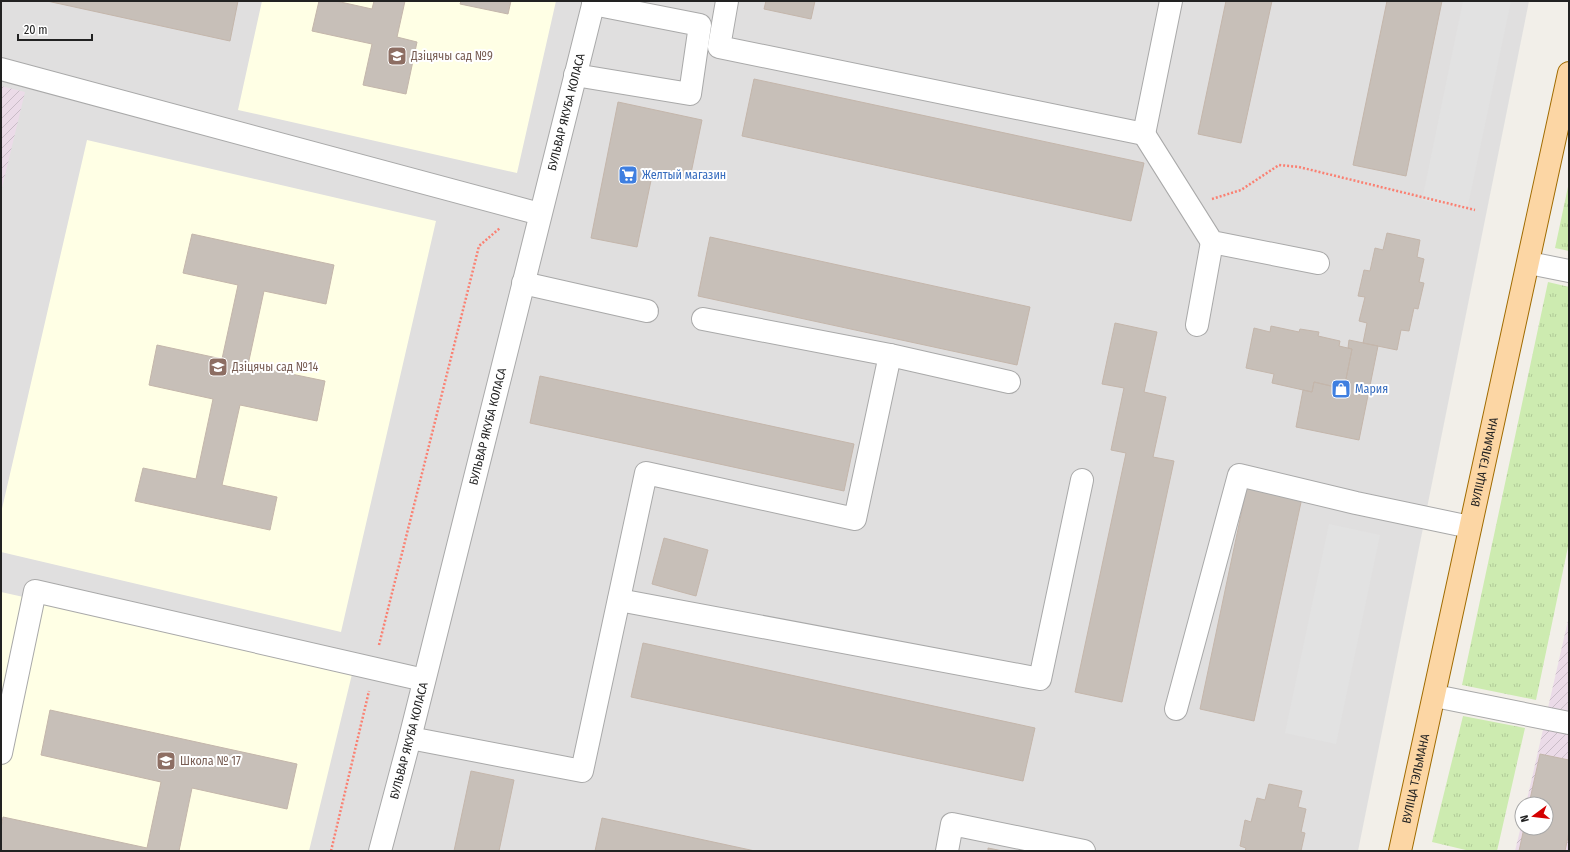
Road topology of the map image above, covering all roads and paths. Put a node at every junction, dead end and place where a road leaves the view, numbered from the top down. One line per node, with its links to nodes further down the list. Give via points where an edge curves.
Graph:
1 (727, 1): 7 (street, via 719,47)
2 (1171, 1): 7 (street)
3 (594, 2): 6 (street, БУЛЬВАР ЯКУБА КОЛАСА); 6 (street, via 700,25 690,94)
4 (1, 69): 10 (street)
5 (1569, 73): 13 (main road, ВУЛІЦА ТЭЛЬМАНА)
6 (575, 75): 10 (street, БУЛЬВАР ЯКУБА КОЛАСА)
7 (1144, 134): 8 (street)
8 (1190, 206): 9 (path, via 1240,190 1279,165 1299,167); 11 (street)
9 (1475, 210)
10 (531, 212): 15 (street, БУЛЬВАР ЯКУБА КОЛАСА); 24 (path, via 479,246)
11 (1212, 242): 12 (street); 18 (street)
12 (1318, 263)
13 (1529, 264): 14 (street); 22 (main road, ВУЛІЦА ТЭЛЬМАНА)
14 (1569, 272)
15 (523, 283): 16 (street); 25 (street, БУЛЬВАР ЯКУБА КОЛАСА)
16 (647, 311)
17 (703, 319): 19 (street)
18 (1196, 325)
19 (890, 355): 20 (street); 23 (street, via 855,519 646,473)
20 (1009, 382)
21 (1082, 480): 23 (street, via 1040,679)
22 (1470, 527): 26 (main road, ВУЛІЦА ТЭЛЬМАНА); 27 (street, via 1356,503 1239,474)
23 (619, 600): 29 (street, via 582,771)
24 (374, 669): 25 (street); 30 (street, via 35,591); 31 (path)
25 (424, 680): 29 (street, БУЛЬВАР ЯКУБА КОЛАСА)
26 (1435, 696): 28 (street); 35 (main road, ВУЛІЦА ТЭЛЬМАНА)
27 (1176, 709)
28 (1569, 723)
29 (410, 738): 32 (street, БУЛЬВАР ЯКУБА КОЛАСА)
30 (1, 754)
31 (331, 851)
32 (380, 851)
33 (947, 851): 34 (street, via 952,824)
34 (1084, 851)
35 (1400, 851)

